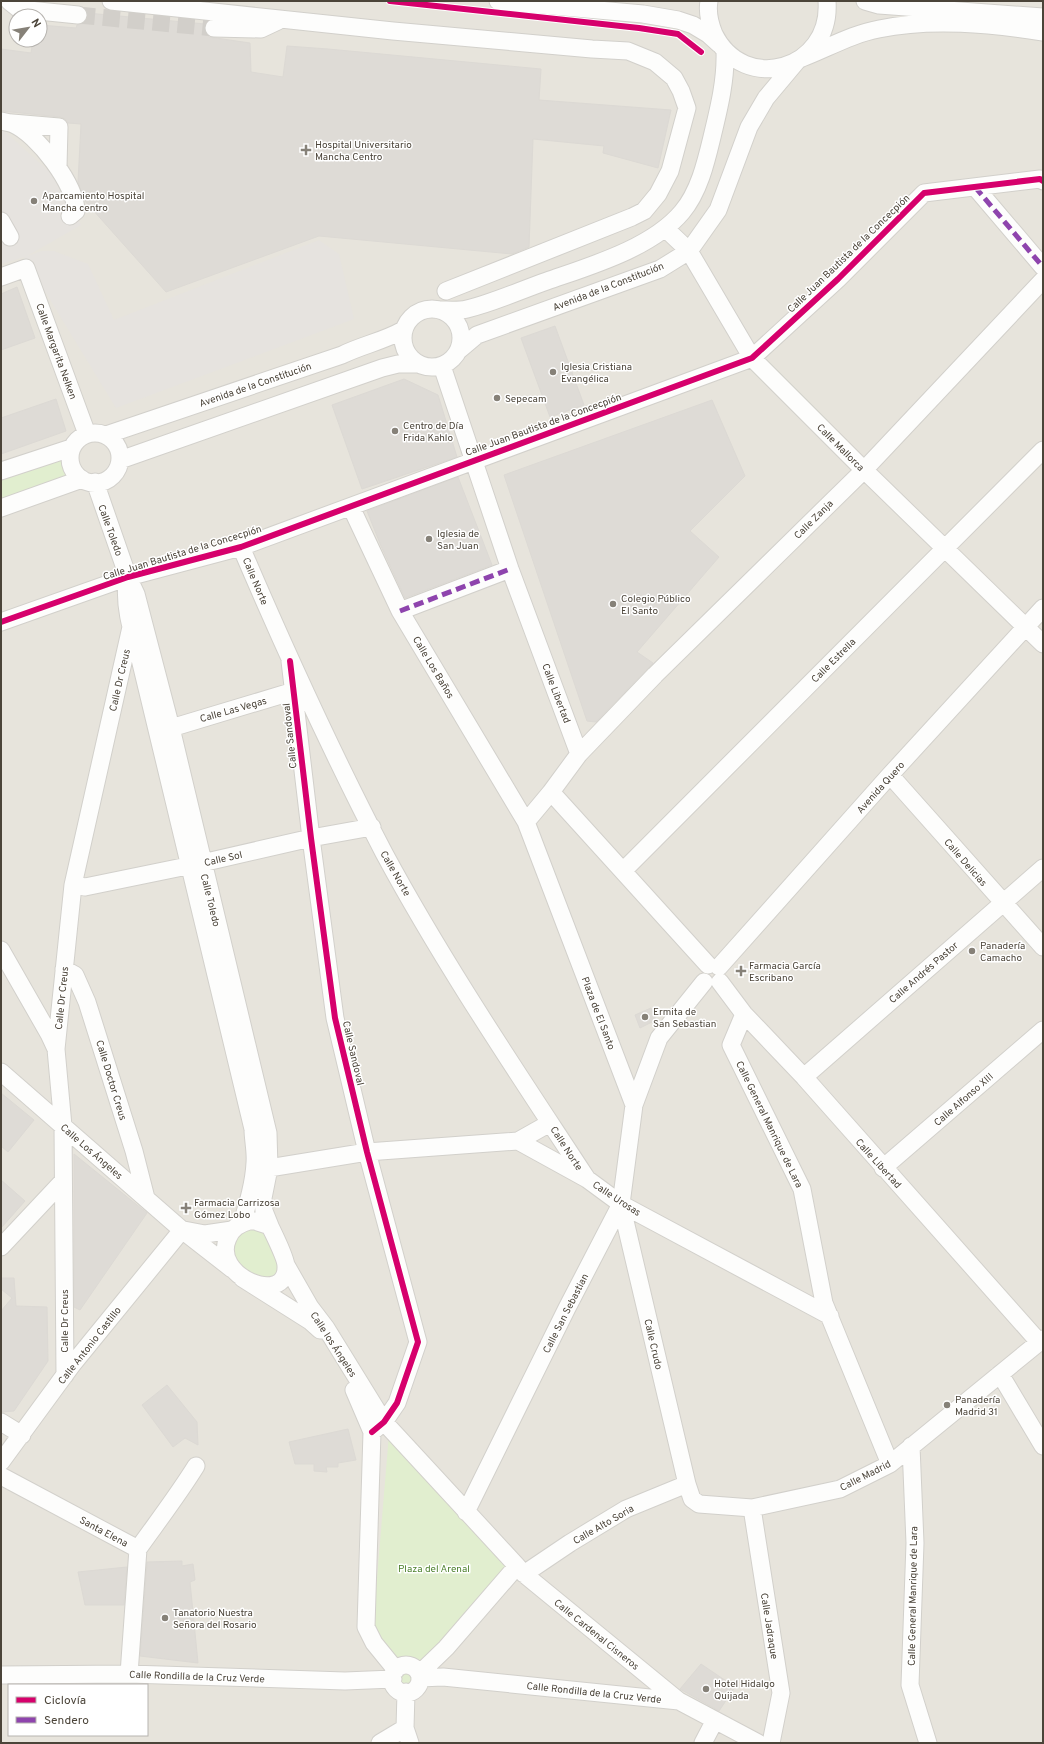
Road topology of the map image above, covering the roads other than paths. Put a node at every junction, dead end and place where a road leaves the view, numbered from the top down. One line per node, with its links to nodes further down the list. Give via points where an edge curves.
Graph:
1 (9, 1): 7 (street, via 19,9)
2 (111, 1): 9 (street)
3 (498, 1): 12 (street, via 644,14 678,20 708,34)
4 (709, 1): 12 (street, via 710,24)
5 (826, 1): 13 (street, Avenida de la Constitución, via 828,13 824,30 815,46)
6 (865, 1): 8 (street, via 879,5)
7 (78, 15)
8 (1043, 17)
9 (280, 20): 10 (street, via 261,30); 26 (street, via 628,51 655,62 674,78 682,91 687,108 670,171 658,194 644,211)
10 (214, 28)
11 (1043, 32): 13 (street, via 979,25 902,26 878,29 851,37)
12 (722, 47): 13 (street, via 740,62 759,68 778,68); 20 (street, via 725,69 721,102 709,151 699,180 683,211)
13 (800, 60): 22 (street, Avenida de la Constitución, via 766,98 753,121 718,210)
14 (7, 122): 15 (street, via 34,140); 15 (street, via 59,127)
15 (58, 168): 18 (street, via 66,179 76,203 76,211)
16 (1043, 181): 17 (street, Calle Juan Bautista de la Concecpión, via 1040,179)
17 (975, 187): 23 (street); 30 (street, Calle Juan Bautista de la Concecpión, via 924,193 838,279)
18 (70, 216)
19 (1, 221): 21 (street)
20 (666, 229): 22 (street, Calle Mallorca); 27 (street, via 598,263 466,310)
21 (9, 237)
22 (688, 251): 29 (street, Avenida de la Constitución, via 660,269 477,335); 30 (street, Calle Mallorca)
23 (1043, 267)
24 (1, 277): 33 (street, Calle Margarita Nelken, via 26,268)
25 (1043, 280): 39 (street, Calle Zanja)
26 (446, 291)
27 (440, 310): 28 (street, via 430,309 417,313); 29 (street, via 454,319 458,326 461,343)
28 (403, 330): 31 (street, via 403,346 406,353); 34 (street, Avenida de la Constitución, via 334,357)
29 (458, 351): 32 (street)
30 (752, 358): 38 (street, Calle Juan Bautista de la Concecpión); 39 (street, Calle Mallorca)
31 (418, 364): 32 (street, via 434,368); 37 (street, via 398,364 382,368)
32 (442, 366): 38 (street, Calle Libertad)
33 (87, 434): 34 (street); 35 (street, via 80,437)
34 (106, 435): 37 (street, via 117,446)
35 (71, 448): 40 (street); 41 (street, via 70,462 76,475)
36 (1043, 450): 45 (street, Calle Estrella)
37 (120, 460): 41 (street, via 117,468 106,480)
38 (474, 460): 42 (street, Calle Juan Bautista de la Concecpión); 46 (street, Calle Libertad)
39 (864, 470): 45 (street, Calle Mallorca); 57 (street, Calle Zanja, via 655,675)
40 (1, 472)
41 (88, 481): 43 (street); 47 (street, Calle Toledo)
42 (351, 507): 44 (street, Calle Juan Bautista de la Concecpión); 49 (street, Calle Los Baños)
43 (1, 508)
44 (241, 547): 47 (street, Calle Juan Bautista de la Concecpión); 54 (street, Calle Norte)
45 (944, 548): 52 (street, Calle Mallorca); 65 (street, Calle Estrella)
46 (510, 569): 49 (street); 57 (street, Calle Libertad)
47 (128, 577): 50 (street, Calle Juan Bautista de la Concecpión); 51 (street, Calle Toledo, via 125,597); 56 (street, Calle Toledo, via 136,594)
48 (1043, 608): 52 (street, Avenida Quero)
49 (400, 611): 60 (street, Calle Los Baños)
50 (1, 622)
51 (131, 627): 63 (street, Calle Toledo); 66 (street, Calle Dr Creus)
52 (1025, 627): 53 (street, Calle Mallorca); 58 (street, Avenida Quero)
53 (1043, 644)
54 (290, 661): 55 (street, Calle Sandoval); 61 (street, Calle Norte)
55 (294, 691): 56 (street, Calle Las Vegas); 62 (street, Calle Sandoval)
56 (171, 728): 63 (street, Calle Toledo)
57 (579, 754): 59 (street)
58 (890, 775): 67 (street, Calle Delicias); 71 (street, Avenida Quero)
59 (551, 792): 60 (street); 65 (street, Calle Libertad)
60 (526, 822): 77 (street, Plaza de El Santo)
61 (372, 827): 62 (street, Calle Sol); 78 (street, Calle Norte, via 468,998)
62 (311, 838): 63 (street, Calle Sol); 81 (street, Calle Sandoval, via 335,1018)
63 (196, 864): 66 (street, Calle Sol, via 85,886); 82 (street, Calle Toledo, via 268,1133); 89 (street, Calle Toledo, via 252,1128 254,1173 250,1197)
64 (1043, 868): 67 (street, Calle Andrés Pastor)
65 (623, 871): 71 (street, Calle Libertad)
66 (73, 885): 70 (street, Calle Dr Creus)
67 (1002, 903): 68 (street, Calle Delicias); 76 (street, Calle Andrés Pastor)
68 (1043, 947)
69 (1, 950): 74 (street)
70 (64, 969): 74 (street, Calle Dr Creus); 86 (street, Calle Doctor Creus, via 75,975 87,1002 134,1151)
71 (713, 974): 72 (street, Calle Libertad); 77 (street, via 659,1038)
72 (744, 1014): 76 (street, Calle Libertad); 94 (street, Calle General Manrique de Lara, via 732,1045 802,1188 824,1303)
73 (1043, 1030): 83 (street, Calle Alfonso XIII)
74 (56, 1050): 79 (street, Calle Dr Creus)
75 (2, 1076): 79 (street, Calle Los Ángeles)
76 (804, 1077): 83 (street, Calle Libertad)
77 (634, 1105): 87 (street, Calle San Sebastian)
78 (550, 1123): 80 (street); 84 (street, Calle Norte)
79 (63, 1126): 85 (street, Calle Dr Creus); 86 (street, Calle Los Ángeles)
80 (518, 1141): 81 (street); 84 (street, Calle Urosas)
81 (367, 1152): 82 (street); 99 (street, Calle Sandoval, via 418,1342 397,1403)
82 (269, 1168): 88 (street, Calle Toledo, via 263,1198 264,1211)
83 (884, 1168): 95 (street, Calle Libertad)
84 (588, 1180): 87 (street, Calle Urosas)
85 (63, 1181): 91 (street); 97 (street, Calle Dr Creus)
86 (146, 1198): 90 (street, Calle Los Ángeles)
87 (621, 1204): 94 (street, Calle Urosas); 107 (street, Calle Crudo); 109 (street, Calle San Sebastian)
88 (270, 1226): 89 (street, via 255,1221); 92 (street)
89 (237, 1227): 90 (street, via 204,1234); 93 (street, via 227,1240 226,1250 226,1256)
90 (182, 1230): 93 (street, Calle Los Ángeles); 97 (street, Calle Antonio Castillo)
91 (1, 1246)
92 (286, 1265): 93 (street, via 285,1276 274,1286); 99 (street, Calle los Ángeles, via 310,1307 326,1328)
93 (237, 1273): 99 (street, Calle Los Ángeles, via 310,1321 325,1334)
94 (830, 1316): 104 (street, Calle General Manrique de Lara)
95 (1042, 1341): 96 (street, Calle Madrid)
96 (1000, 1374): 101 (street, Calle Madrid); 102 (street)
97 (65, 1375): 100 (street, Calle Antonio Castillo)
98 (1, 1422): 100 (street)
99 (378, 1427): 109 (street); 115 (street, via 366,1627)
100 (22, 1435): 103 (street, Calle Antonio Castillo)
101 (911, 1446): 104 (street, Calle Madrid); 126 (street, Calle General Manrique de Lara, via 915,1542 910,1685)
102 (1043, 1446)
103 (1, 1462)
104 (890, 1464): 108 (street, Calle Madrid, via 840,1489)
105 (196, 1466): 110 (street, via 179,1494)
106 (1, 1476): 110 (street, Santa Elena)
107 (687, 1484): 108 (street, Calle Madrid, via 692,1499 699,1504); 111 (street, Calle Alto Soria, via 626,1509)
108 (752, 1508): 125 (street, Calle Jadraque, via 781,1693)
109 (466, 1512): 111 (street)
110 (138, 1549): 113 (street, Santa Elena)
111 (520, 1570): 112 (street); 119 (street, Calle Cardenal Cisneros)
112 (446, 1648): 116 (street); 117 (street)
113 (130, 1674): 114 (street, Calle Rondilla de la Cruz Verde); 115 (street, Calle Rondilla de la Cruz Verde, via 345,1681)
114 (1, 1675)
115 (394, 1675): 116 (street, via 403,1666 411,1666); 118 (street, via 397,1688)
116 (420, 1676): 117 (street, Calle Rondilla de la Cruz Verde); 118 (street, via 420,1683 414,1690)
117 (443, 1676): 119 (street, Calle Rondilla de la Cruz Verde)
118 (406, 1692): 121 (street)
119 (679, 1701): 120 (street, Calle Rondilla de la Cruz Verde)
120 (715, 1720): 123 (street); 124 (street, Calle Rondilla de la Cruz Verde)
121 (407, 1735): 122 (street)
122 (380, 1743)
123 (703, 1743)
124 (758, 1743)
125 (771, 1743)
126 (928, 1743)

